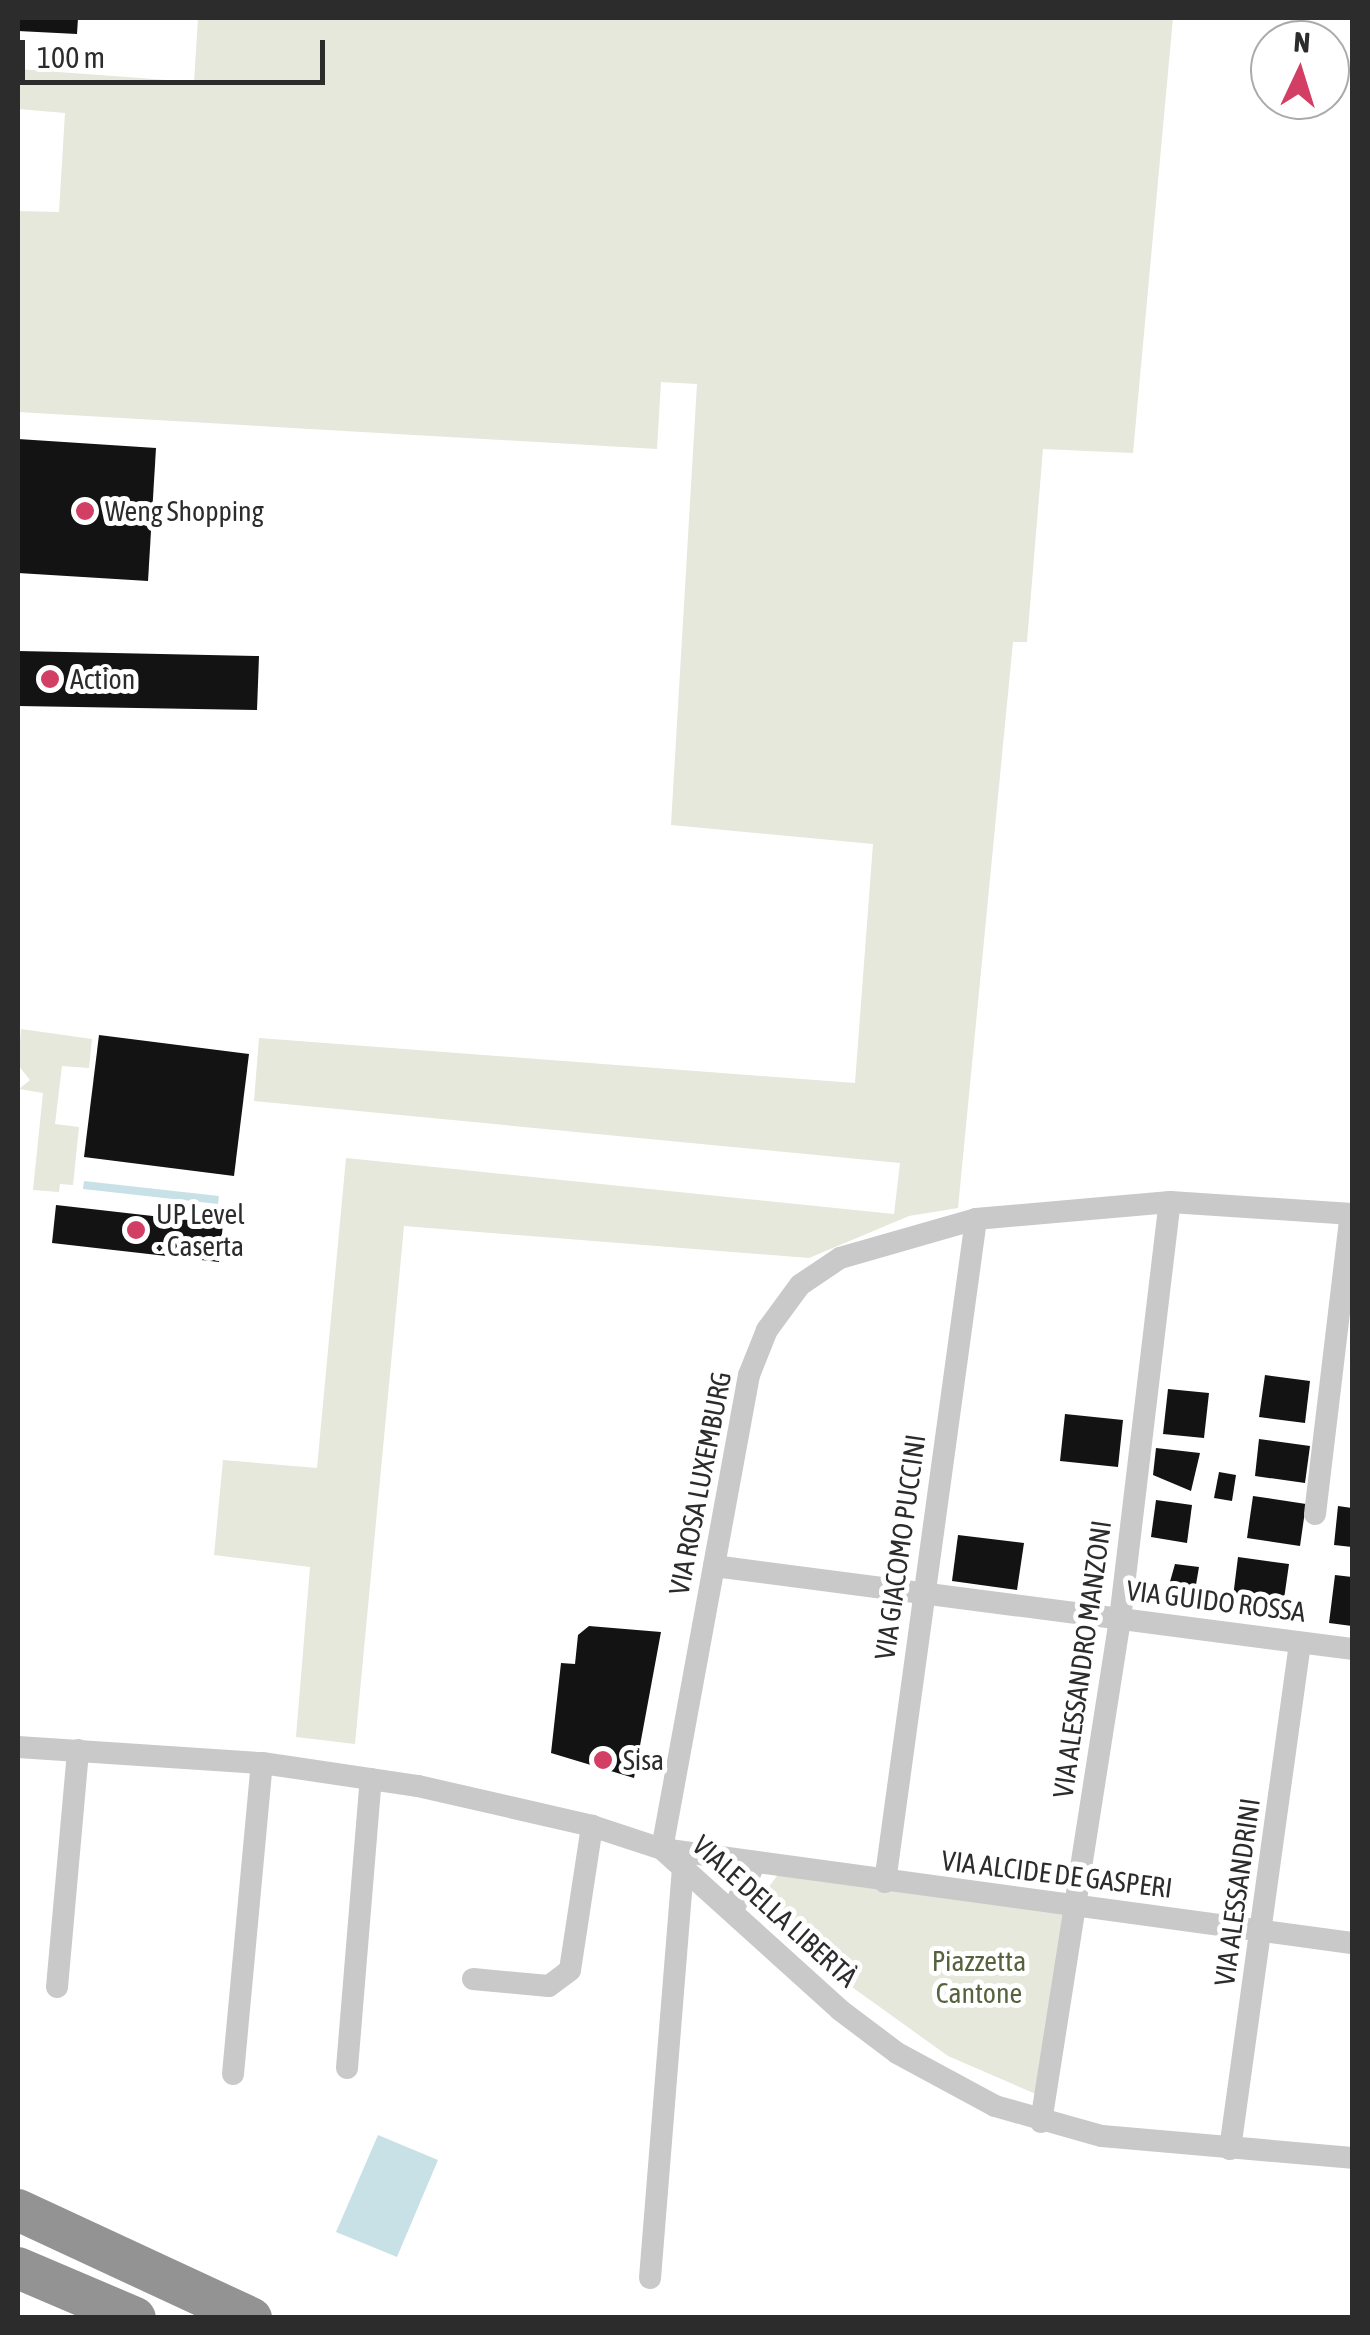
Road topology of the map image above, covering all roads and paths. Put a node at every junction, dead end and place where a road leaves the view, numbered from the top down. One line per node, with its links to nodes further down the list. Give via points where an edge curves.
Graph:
1 (1170, 1202): 2 (street, VIA ROSA LUXEMBURG); 3 (street, VIA ROSA LUXEMBURG); 7 (street, VIA ALESSANDRO MANZONI)
2 (1352, 1214): 4 (street)
3 (976, 1219): 5 (street, VIA ROSA LUXEMBURG, via 840,1258 800,1285 767,1330 749,1375); 6 (street, VIA GIACOMO PUCCINI)
4 (1315, 1514)
5 (714, 1566): 6 (street, VIA GUIDO ROSSA); 15 (street, VIA ROSA LUXEMBURG)
6 (923, 1594): 7 (street, VIA GUIDO ROSSA); 18 (street, VIA GIACOMO PUCCINI)
7 (1120, 1619): 8 (street, VIA GUIDO ROSSA); 19 (street, VIA ALESSANDRO MANZONI)
8 (1300, 1643): 9 (street, VIA GUIDO ROSSA); 21 (street, VIA ALESSANDRINI)
9 (1352, 1649)
10 (18, 1747): 11 (street, VIALE DELLA LIBERTÀ)
11 (78, 1750): 12 (street, VIALE DELLA LIBERTÀ); 24 (street)
12 (262, 1764): 13 (street, VIALE DELLA LIBERTÀ); 26 (street)
13 (371, 1779): 14 (street, VIALE DELLA LIBERTÀ); 25 (street)
14 (592, 1826): 15 (street, VIALE DELLA LIBERTÀ); 23 (street, via 570,1970 549,1986)
15 (662, 1849): 16 (street, VIA ALCIDE DE GASPERI); 17 (street, VIALE DELLA LIBERTÀ)
16 (754, 1865): 18 (street, VIA ALCIDE DE GASPERI); 20 (street)
17 (683, 1866): 20 (street, VIALE DELLA LIBERTÀ); 33 (street)
18 (885, 1882): 19 (street, VIA ALCIDE DE GASPERI)
19 (1076, 1907): 21 (street, VIA ALCIDE DE GASPERI); 27 (street, VIA ALESSANDRO MANZONI)
20 (733, 1910): 27 (street, VIALE DELLA LIBERTÀ, via 896,2053)
21 (1263, 1931): 22 (street, VIA ALCIDE DE GASPERI); 28 (street, VIA ALESSANDRINI)
22 (1352, 1943)
23 (473, 1979)
24 (56, 1986)
25 (348, 2068)
26 (233, 2074)
27 (1041, 2122): 28 (street, VIALE DELLA LIBERTÀ)
28 (1230, 2149): 29 (street, VIALE DELLA LIBERTÀ)
29 (1352, 2158)
30 (18, 2210): 34 (highway)
31 (18, 2231): 34 (highway)
32 (18, 2268): 35 (highway)
33 (650, 2278)
34 (234, 2310)
35 (135, 2318)

